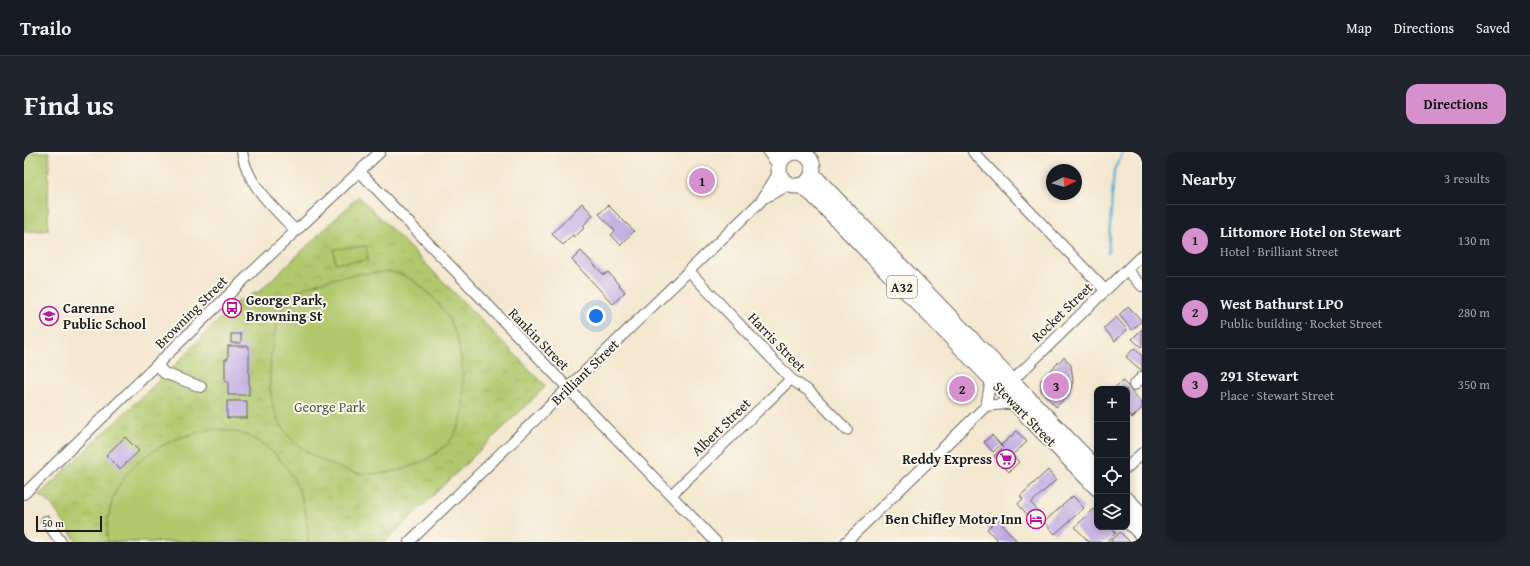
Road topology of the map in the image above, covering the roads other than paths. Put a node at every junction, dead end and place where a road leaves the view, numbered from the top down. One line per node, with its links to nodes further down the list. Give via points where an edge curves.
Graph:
1 (242, 152): 13 (street, via 248,176)
2 (380, 152): 10 (street, Browning Street)
3 (771, 152): 8 (highway)
4 (794, 152): 5 (highway, A32); 8 (highway, A32, via 785,156)
5 (799, 152): 9 (highway, A32, via 808,157)
6 (822, 152): 9 (highway)
7 (973, 152): 18 (street)
8 (780, 168): 11 (highway, A32, via 782,178); 12 (street, Brilliant Street)
9 (813, 171): 11 (highway, via 808,182); 24 (highway, Stewart Street / A32)
10 (360, 172): 13 (street, Browning Street); 26 (street, Rankin Street)
11 (795, 186): 12 (street, Brilliant Street); 22 (highway, Stewart Street / A32, via 813,195)
12 (761, 201): 16 (street, Brilliant Street)
13 (296, 231): 19 (street, Browning Street)
14 (1142, 255): 15 (street, Rocket Street)
15 (1127, 270): 17 (street); 18 (street, Rocket Street)
16 (689, 271): 21 (street, Harris Street); 26 (street, Brilliant Street)
17 (1142, 286)
18 (1105, 290): 24 (street, Rocket Street)
19 (158, 365): 25 (street, via 164,373); 34 (street, Browning Street)
20 (1142, 377): 23 (street)
21 (791, 379): 29 (street, Harris Street, via 810,392); 35 (street, Albert Street)
22 (991, 379): 24 (highway, Stewart Street / A32); 28 (street)
23 (1134, 385)
24 (1006, 386): 27 (highway, Stewart Street / A32); 32 (highway, Stewart Street / A32)
25 (201, 387)
26 (568, 389): 35 (street, Rankin Street); 42 (street, Brilliant Street)
27 (1014, 403): 28 (street); 33 (highway, Stewart Street / A32)
28 (986, 406): 44 (street)
29 (847, 430)
30 (1142, 453): 31 (street)
31 (1130, 465)
32 (1094, 466)
33 (1094, 485)
34 (24, 494)
35 (671, 495): 43 (street, Rankin Street)
36 (1130, 503): 37 (highway)
37 (1142, 515)
38 (46, 522): 41 (street)
39 (1130, 522): 40 (highway)
40 (1142, 534)
41 (61, 542)
42 (409, 542)
43 (716, 542)
44 (846, 542)

